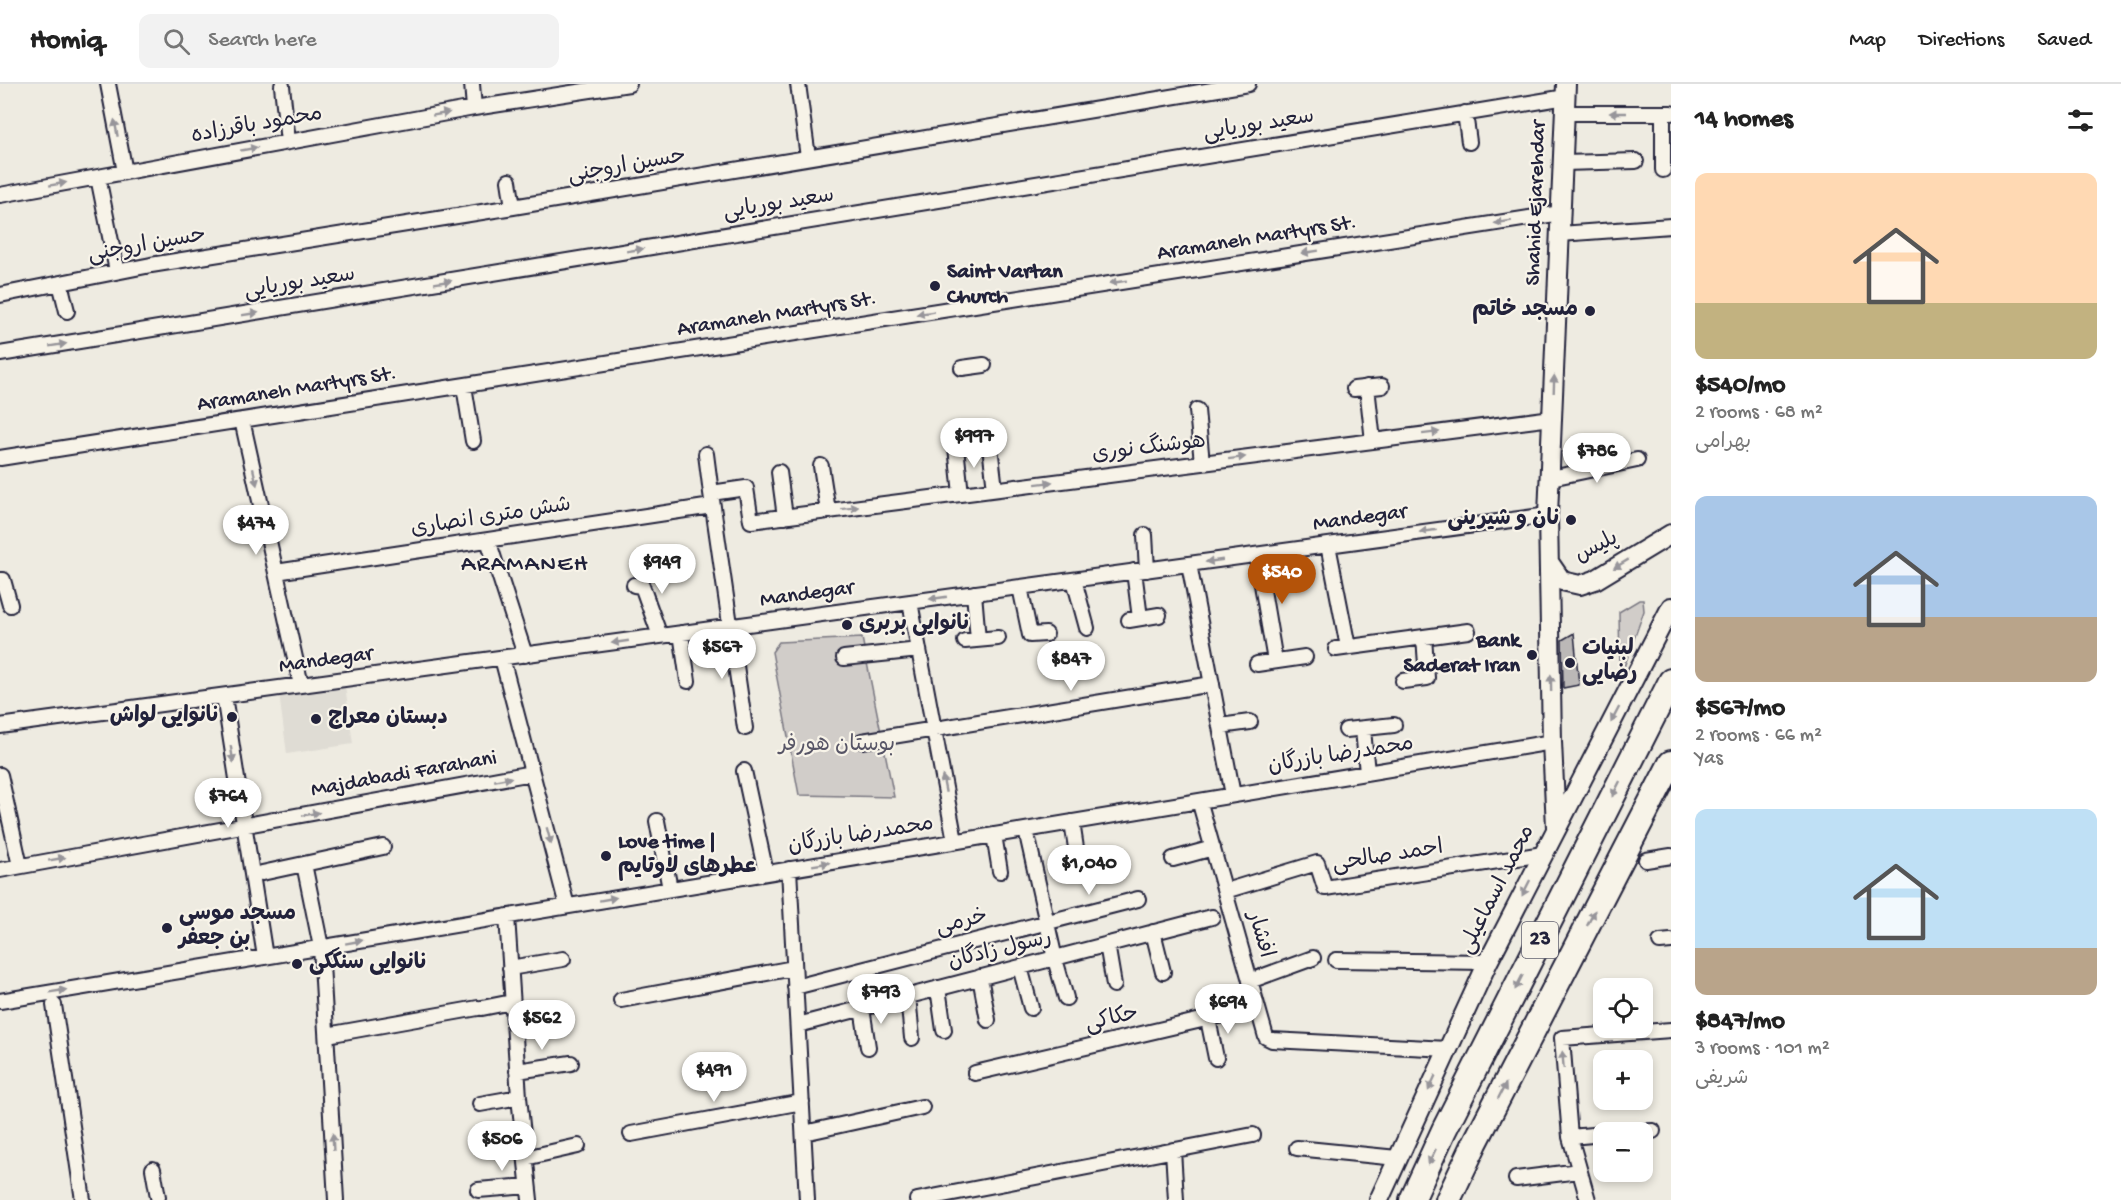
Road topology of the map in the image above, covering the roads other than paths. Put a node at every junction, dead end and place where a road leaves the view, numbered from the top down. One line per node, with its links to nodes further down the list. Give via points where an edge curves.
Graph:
1 (108, 84): 17 (street, one-way to 1)
2 (472, 84): 8 (street)
3 (629, 84): 8 (street, محمود باقرزاده)
4 (798, 84): 13 (street)
5 (1248, 84): 13 (street, حسین اروجنی)
6 (282, 86): 11 (street)
7 (1565, 98): 9 (street, سعید بوریایی); 10 (street, سعید بوریایی, one-way to 7); 15 (main road, Shahid Ejarehdar)
8 (474, 108): 11 (street, محمود باقرزاده, one-way to 8)
9 (1465, 113): 12 (street); 29 (street, سعید بوریایی, one-way to 9)
10 (1667, 113): 16 (street)
11 (288, 142): 17 (street, محمود باقرزاده, one-way to 11)
12 (1468, 142)
13 (808, 157): 21 (street, حسین اروجنی)
14 (1636, 161): 15 (street)
15 (1563, 164): 22 (main road, Shahid Ejarehdar)
16 (1663, 170)
17 (125, 172): 18 (street, محمود باقرزاده)
18 (98, 177): 20 (street, محمود باقرزاده, one-way to 18); 25 (street)
19 (509, 181): 21 (street)
20 (0, 195)
21 (513, 207): 25 (street, حسین اروجنی)
22 (1561, 213): 24 (main road, Shahid Ejarehdar); 32 (street, Aramaneh Martyrs St., one-way to 32)
23 (1671, 226): 24 (street)
24 (1560, 234): 35 (main road, Shahid Ejarehdar, one-way to 24)
25 (117, 271): 26 (street, حسین اروجنی)
26 (60, 283): 27 (street, حسین اروجنی); 28 (street)
27 (7, 294)
28 (67, 311)
29 (0, 354)
30 (984, 365): 31 (street)
31 (962, 368)
32 (464, 386): 36 (street, Aramaneh Martyrs St.); 38 (street)
33 (1382, 386): 39 (street, via 1361,388)
34 (1197, 410): 44 (street)
35 (1552, 418): 39 (street, هوشنگ نوری, one-way to 35); 47 (main road, Shahid Ejarehdar)
36 (242, 420): 42 (street, Aramaneh Martyrs St.); 63 (street, one-way to 63)
37 (989, 438): 48 (street)
38 (473, 441)
39 (1373, 441): 44 (street, هوشنگ نوری, one-way to 39)
40 (956, 447): 49 (street)
41 (706, 454): 50 (street)
42 (0, 458)
43 (1637, 460): 47 (street)
44 (1202, 463): 48 (street, هوشنگ نوری, one-way to 44)
45 (821, 466): 51 (street)
46 (779, 472): 53 (street)
47 (1551, 478): 52 (main road, Shahid Ejarehdar)
48 (996, 489): 49 (street, هوشنگ نوری)
49 (961, 494): 51 (street, هوشنگ نوری, one-way to 49)
50 (712, 500): 54 (street, شش متری انصاری, via 746,488); 57 (street, شش متری انصاری); 73 (street)
51 (828, 511): 53 (street, هوشنگ نوری)
52 (1548, 515): 58 (street, Mandegar, one-way to 58); 60 (main road, Shahid Ejarehdar)
53 (784, 517): 54 (street, هوشنگ نوری)
54 (751, 521)
55 (1671, 534): 60 (main road, پلیس, one-way to 60, via 1580,585 1562,581)
56 (1145, 535): 62 (street)
57 (488, 540): 63 (street, شش متری انصاری); 82 (street)
58 (1328, 545): 59 (street, Mandegar); 80 (street, via 1342,648)
59 (1257, 555): 61 (street, Mandegar, one-way to 61); 86 (street)
60 (1549, 562): 103 (main road, Shahid Ejarehdar, one-way to 60)
61 (1190, 564): 62 (street, Mandegar); 91 (street)
62 (1141, 571): 65 (street, Mandegar); 72 (street, via 1134,619)
63 (276, 572): 92 (street)
64 (0, 580): 70 (street)
65 (1074, 580): 67 (street, Mandegar); 74 (street)
66 (634, 585): 78 (street, via 642,586)
67 (1020, 587): 68 (street, Mandegar); 77 (street, via 1030,635)
68 (974, 594): 69 (street, Mandegar, one-way to 69); 79 (street, via 971,640)
69 (910, 602): 73 (street, Mandegar); 81 (street)
70 (10, 605)
71 (1671, 607): 114 (main road, محمد اسماعیلی, one-way to 114)
72 (1159, 615)
73 (730, 627): 76 (street, Mandegar); 98 (street)
74 (1087, 628)
75 (1468, 632): 80 (street)
76 (681, 633): 78 (street, Mandegar); 90 (street)
77 (1046, 634)
78 (660, 636): 82 (street, Mandegar, one-way to 82)
79 (998, 638)
80 (1424, 638): 88 (street, via 1427,678)
81 (919, 650): 85 (street); 100 (street)
82 (525, 655): 84 (street, Mandegar)
83 (1305, 657): 86 (street)
84 (502, 658): 92 (street, Mandegar); 106 (street)
85 (844, 658)
86 (1275, 662): 87 (street)
87 (1257, 664)
88 (1403, 681)
89 (1671, 681): 206 (highway, 23, one-way to 206)
90 (687, 682)
91 (1212, 684): 97 (street); 100 (street)
92 (301, 685): 93 (street, Mandegar)
93 (224, 696): 96 (street, Mandegar); 113 (street, one-way to 113)
94 (1250, 722): 97 (street)
95 (1394, 725): 99 (street)
96 (0, 726)
97 (1220, 726): 109 (street)
98 (745, 728)
99 (1363, 729): 101 (street); 107 (street)
100 (934, 730): 102 (street); 117 (street, one-way to 100)
101 (1346, 730)
102 (862, 741)
103 (1552, 742): 107 (street, محمدرضا بازرگان); 114 (main road, Shahid Ejarehdar)
104 (1671, 763): 207 (highway, 23, one-way to 104)
105 (744, 771): 131 (street)
106 (532, 773): 113 (street, Majdabadi Farahani, one-way to 106); 135 (street, one-way to 135)
107 (1367, 773): 109 (street, محمدرضا بازرگان)
108 (0, 775): 126 (street)
109 (1233, 795): 112 (street, محمدرضا بازرگان)
110 (1201, 807): 120 (street, افشار)
111 (657, 821): 132 (street)
112 (1072, 822): 115 (street, محمدرضا بازرگان); 119 (street)
113 (243, 826): 126 (street, Majdabadi Farahani, one-way to 113); 142 (street)
114 (1556, 827): 121 (main road, محمد اسماعیلی)
115 (1026, 830): 116 (street, محمدرضا بازرگان); 138 (street)
116 (994, 835): 117 (street, محمدرضا بازرگان); 129 (street)
117 (955, 842): 127 (street, محمدرضا بازرگان, one-way to 117)
118 (383, 847): 125 (street)
119 (1076, 848)
120 (1213, 848): 123 (street); 133 (street, افشار)
121 (1543, 854): 133 (street, احمد صالحی, via 1325,888 1317,863); 147 (main road, محمد اسماعیلی, one-way to 147)
122 (1671, 856): 124 (street)
123 (1173, 859)
124 (1646, 860)
125 (304, 864): 130 (street); 141 (street)
126 (20, 866): 128 (street, Majdabadi Farahani)
127 (789, 869): 131 (street, محمدرضا بازرگان); 150 (street)
128 (0, 870)
129 (1000, 871)
130 (262, 873)
131 (766, 873): 132 (street, محمدرضا بازرگان)
132 (670, 889): 135 (street, محمدرضا بازرگان, one-way to 132)
133 (1225, 891): 153 (street, افشار)
134 (1138, 899): 138 (street, خرمی)
135 (567, 906): 136 (street, محمدرضا بازرگان)
136 (507, 916): 141 (street, محمدرضا بازرگان, one-way to 136); 149 (street)
137 (1212, 917): 139 (street, رسول زادگان)
138 (1048, 922): 145 (street); 155 (street, خرمی)
139 (1153, 932): 140 (street, رسول زادگان); 151 (street)
140 (1107, 944): 145 (street, رسول زادگان); 154 (street)
141 (321, 947): 142 (street, محمدرضا بازرگان); 171 (street)
142 (265, 957): 160 (street, محمدرضا بازرگان, one-way to 142)
143 (1313, 958): 153 (street)
144 (563, 959): 149 (street)
145 (1055, 959): 148 (street, رسول زادگان); 158 (street)
146 (1336, 960): 147 (street)
147 (1488, 962): 174 (main road, محمد اسماعیلی)
148 (1020, 967): 152 (street, رسول زادگان); 165 (street)
149 (510, 968): 161 (street)
150 (794, 968): 155 (street); 159 (street)
151 (1163, 972)
152 (980, 977): 156 (street, رسول زادگان); 167 (street)
153 (1250, 981): 163 (street, افشار)
154 (1114, 985)
155 (795, 987): 168 (street)
156 (938, 988): 157 (street, رسول زادگان); 169 (street)
157 (908, 996): 164 (street, رسول زادگان); 172 (street)
158 (1066, 998)
159 (621, 1000)
160 (0, 1001)
161 (512, 1002): 171 (street); 177 (street)
162 (54, 1005): 199 (street)
163 (1257, 1007): 166 (street, حکاکی); 174 (street, افشار, via 1266,1037 1272,1040)
164 (862, 1008): 168 (street, رسول زادگان); 173 (street)
165 (1031, 1008)
166 (1208, 1019): 175 (street); 178 (street, حکاکی)
167 (988, 1020)
168 (798, 1025): 180 (street)
169 (944, 1030)
170 (1671, 1030): 187 (street, one-way to 170, via 1562,1038)
171 (327, 1035): 200 (street, one-way to 171)
172 (912, 1038)
173 (868, 1047)
174 (1448, 1049): 192 (main road, محمد اسماعیلی, one-way to 192)
175 (1216, 1058)
176 (571, 1063): 177 (street)
177 (517, 1071): 179 (street)
178 (975, 1073)
179 (519, 1097): 181 (street); 191 (street)
180 (802, 1102): 183 (street); 184 (street)
181 (480, 1104)
182 (922, 1107): 183 (street)
183 (804, 1133): 202 (street)
184 (631, 1134)
185 (1253, 1134): 190 (street)
186 (1593, 1135): 187 (street)
187 (1570, 1137): 194 (street)
188 (578, 1146): 191 (street)
189 (1297, 1148): 192 (street)
190 (1173, 1150): 203 (street); 204 (street)
191 (525, 1158): 196 (street)
192 (1397, 1158): 205 (main road, محمد اسماعیلی)
193 (153, 1169): 198 (street)
194 (1579, 1171): 195 (street); 208 (street)
195 (1516, 1179)
196 (528, 1186): 197 (street); 201 (street)
197 (478, 1190)
198 (158, 1197)
199 (84, 1200)
200 (336, 1200)
201 (530, 1200)
202 (807, 1200)
203 (917, 1200)
204 (1176, 1200)
205 (1379, 1200)
206 (1412, 1200)
207 (1448, 1200)
208 (1588, 1200)

